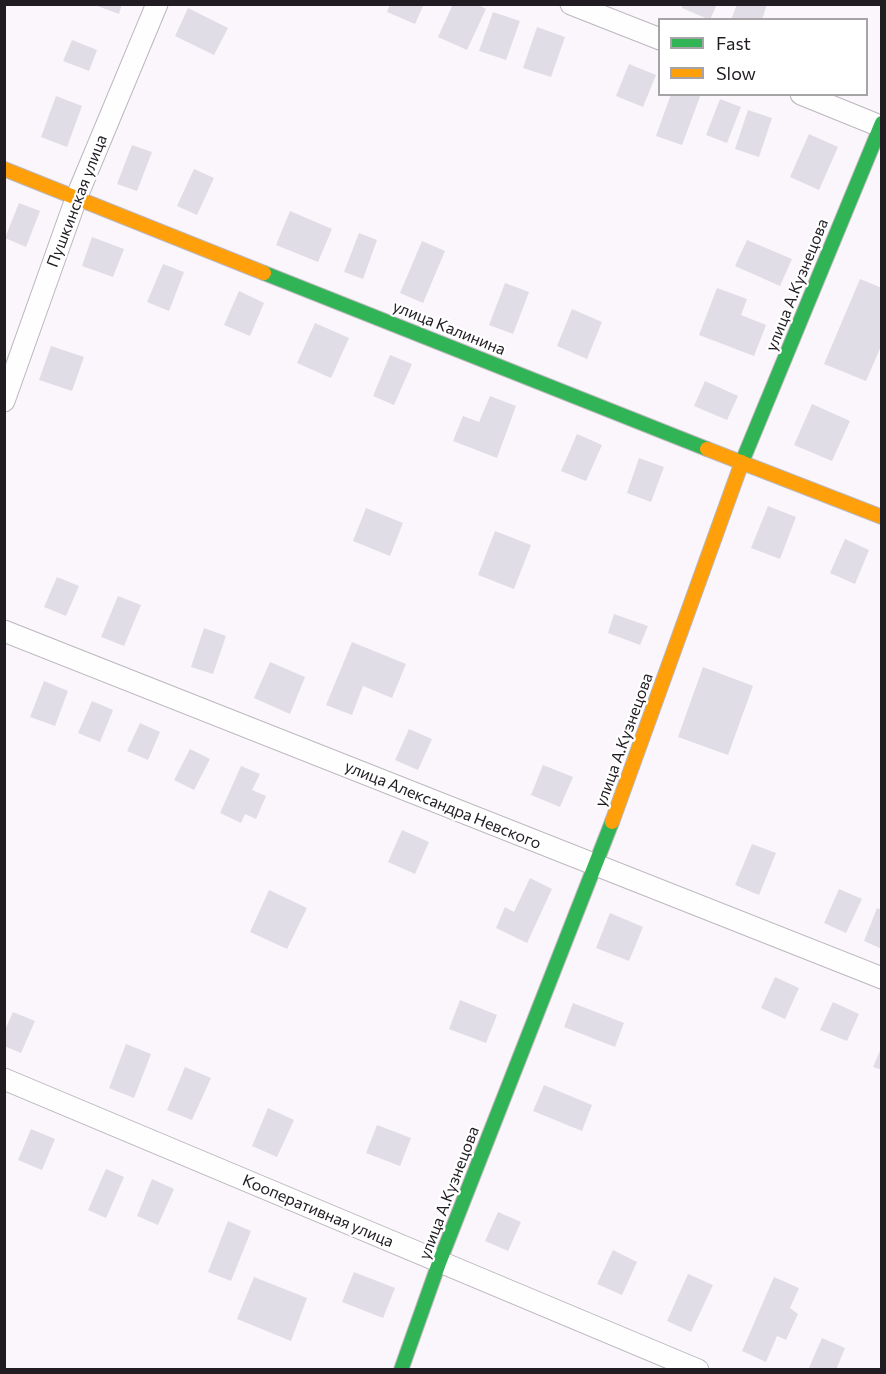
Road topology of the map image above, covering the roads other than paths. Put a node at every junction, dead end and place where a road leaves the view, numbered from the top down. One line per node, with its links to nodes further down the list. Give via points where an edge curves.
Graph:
1 (157, 4): 7 (street, Пушкинская улица)
2 (571, 4): 3 (street)
3 (658, 38)
4 (806, 96): 5 (street)
5 (881, 125): 9 (main road, улица А.Кузнецова)
6 (4, 168): 7 (main road, улица Калинина)
7 (77, 196): 8 (street, Пушкинская улица); 9 (main road, улица Калинина)
8 (4, 401)
9 (741, 463): 10 (main road, улица Калинина); 12 (main road, улица А.Кузнецова)
10 (882, 516)
11 (4, 631): 12 (street, улица Александра Невского)
12 (596, 866): 13 (street, улица Александра Невского); 15 (main road, улица А.Кузнецова)
13 (882, 978)
14 (4, 1079): 15 (street, Кооперативная улица)
15 (439, 1263): 16 (main road, улица А.Кузнецова); 17 (street, Кооперативная улица)
16 (400, 1370)
17 (698, 1370)

